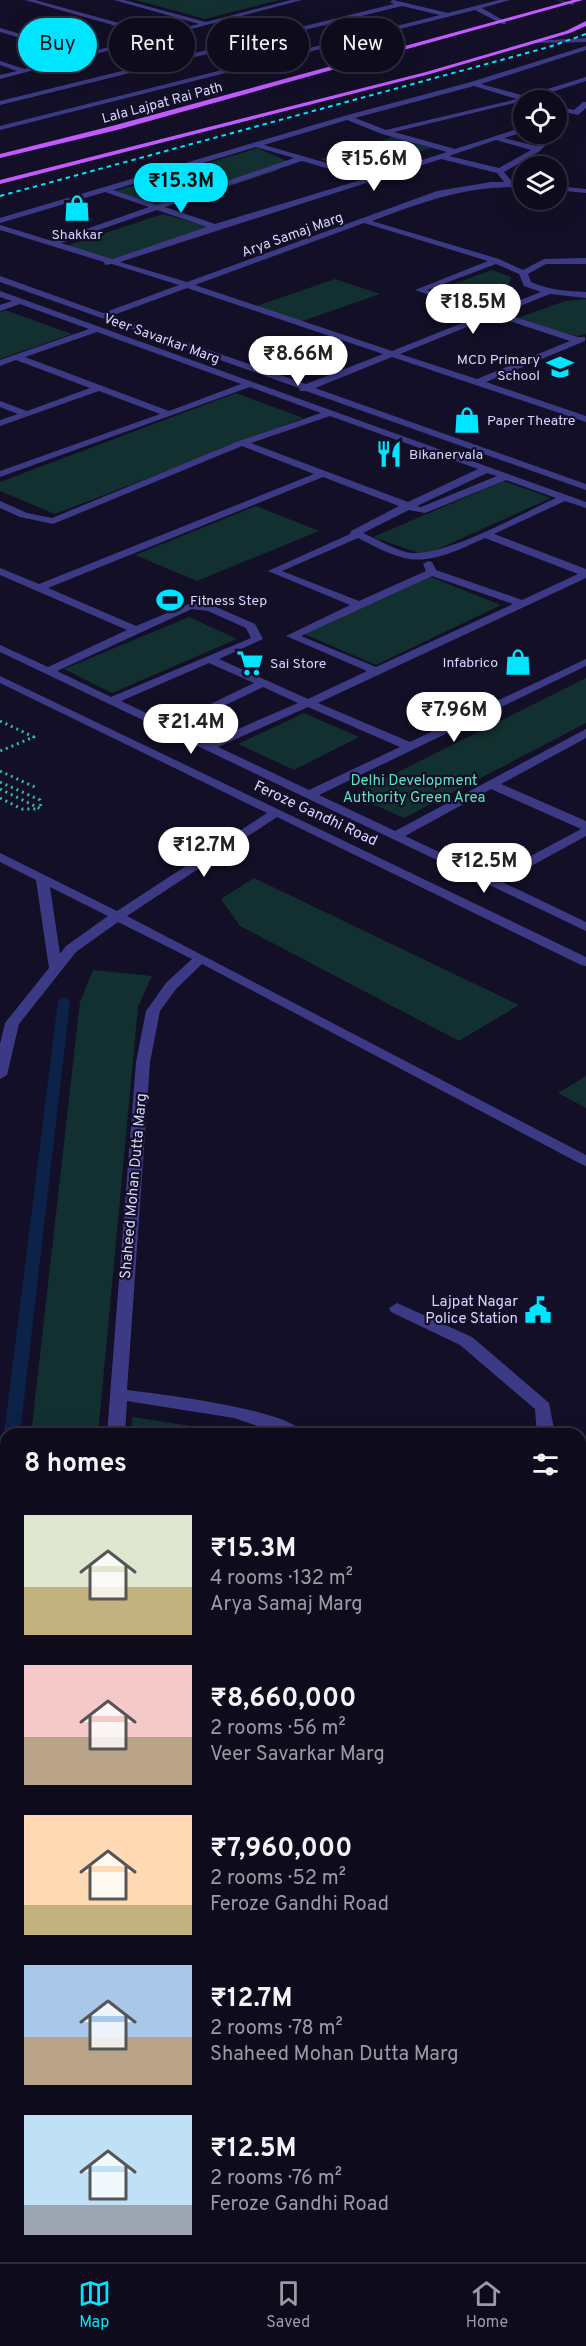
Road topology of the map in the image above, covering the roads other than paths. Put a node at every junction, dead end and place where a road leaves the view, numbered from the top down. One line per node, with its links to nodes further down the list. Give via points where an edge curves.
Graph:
1 (28, 0): 11 (street)
2 (117, 0): 14 (street)
3 (299, 0): 14 (street)
4 (384, 0): 8 (street)
5 (507, 0): 9 (street)
6 (559, 0): 7 (street)
7 (576, 1): 12 (main road, Lala Lajpat Rai Path)
8 (402, 4): 10 (street); 32 (street)
9 (478, 9): 10 (street); 12 (street)
10 (450, 16): 36 (street)
11 (109, 22)
12 (504, 23): 48 (main road, Lala Lajpat Rai Path)
13 (586, 23): 17 (main road)
14 (206, 24): 15 (street)
15 (195, 27)
16 (0, 30): 19 (street)
17 (568, 32): 18 (street); 21 (main road)
18 (586, 32)
19 (18, 35)
20 (586, 40): 21 (street)
21 (536, 41): 52 (main road, via 428,73)
22 (586, 48): 28 (street)
23 (0, 63): 24 (street)
24 (18, 68)
25 (18, 72): 26 (street)
26 (0, 77)
27 (586, 79): 29 (street)
28 (474, 84): 31 (street); 37 (street)
29 (555, 90)
30 (0, 96): 32 (street)
31 (513, 96)
32 (13, 99): 33 (street); 36 (street)
33 (0, 103)
34 (513, 103): 40 (street)
35 (586, 104): 38 (street)
36 (58, 113): 39 (street)
37 (347, 118): 40 (street); 44 (street)
38 (567, 119)
39 (0, 128)
40 (385, 132): 46 (street)
41 (513, 133): 42 (street)
42 (496, 138): 45 (street); 46 (street)
43 (542, 144): 45 (street)
44 (256, 145): 49 (street); 56 (street)
45 (537, 149): 50 (street)
46 (454, 151): 47 (street)
47 (437, 155): 50 (street); 51 (street)
48 (0, 156)
49 (302, 158): 51 (street); 58 (street)
50 (500, 171): 53 (street)
51 (373, 179): 62 (street)
52 (0, 182)
53 (509, 183): 54 (street, Arya Samaj Marg); 60 (street, Arya Samaj Marg, via 464,187)
54 (513, 184)
55 (567, 189): 57 (street)
56 (105, 190): 58 (street); 59 (street)
57 (586, 191)
58 (159, 208): 62 (street); 63 (street)
59 (0, 221)
60 (365, 221): 64 (street); 69 (street, Arya Samaj Marg)
61 (0, 227): 63 (street)
62 (215, 227): 66 (street)
63 (50, 244): 66 (street)
64 (496, 261): 67 (street); 75 (street, via 419,290)
65 (586, 261): 67 (street, via 544,262)
66 (108, 263): 69 (street)
67 (523, 273): 70 (street, via 527,284)
68 (0, 279): 76 (street, Veer Savarkar Marg)
69 (190, 286): 76 (street, Arya Samaj Marg); 80 (street)
70 (549, 292): 72 (street); 75 (street)
71 (0, 294): 73 (street, Veer Savarkar Marg)
72 (586, 295)
73 (21, 302): 74 (street); 77 (street, Veer Savarkar Marg)
74 (0, 308)
75 (490, 313): 79 (street); 80 (street)
76 (104, 316): 77 (street, Arya Samaj Marg); 85 (street, Veer Savarkar Marg)
77 (82, 324): 78 (street, Veer Savarkar Marg)
78 (97, 329): 81 (street); 84 (street, Veer Savarkar Marg)
79 (582, 339): 83 (street)
80 (388, 355): 83 (street); 85 (street)
81 (16, 357): 82 (street); 86 (street)
82 (0, 363)
83 (477, 383): 92 (street)
84 (249, 384): 87 (street, Veer Savarkar Marg); 91 (street)
85 (306, 387): 87 (street); 99 (street, Veer Savarkar Marg)
86 (98, 388): 90 (street); 91 (street)
87 (285, 396): 89 (street, Veer Savarkar Marg)
88 (0, 404): 90 (street)
89 (330, 413): 94 (street); 95 (street, Veer Savarkar Marg)
90 (27, 414): 93 (street)
91 (169, 414): 96 (street)
92 (586, 419)
93 (0, 423)
94 (242, 443): 97 (street); 101 (street, via 53,521 24,515)
95 (488, 469): 98 (street, Veer Savarkar Marg); 103 (street)
96 (0, 474)
97 (322, 474): 103 (street); 110 (street)
98 (506, 476): 100 (street, Veer Savarkar Marg); 103 (street, via 422,511)
99 (586, 487)
100 (565, 497): 102 (street, Veer Savarkar Marg); 104 (street)
101 (0, 504)
102 (586, 505)
103 (408, 506): 105 (street, via 369,524)
104 (485, 534): 106 (street, via 448,551); 109 (street)
105 (357, 535): 106 (street, via 404,555); 112 (street, via 273,571)
106 (423, 556): 108 (street)
107 (0, 571): 110 (street)
108 (432, 572): 111 (street); 112 (street)
109 (586, 573): 111 (street)
110 (38, 588): 113 (street)
111 (521, 603): 118 (street)
112 (359, 605): 118 (street, via 292,636)
113 (136, 630): 115 (street, via 191,606 210,608 251,626 257,639); 117 (street)
114 (0, 648): 117 (street, Feroze Gandhi Road)
115 (209, 659): 120 (street); 121 (street)
116 (586, 662): 126 (street)
117 (48, 671): 121 (street, Feroze Gandhi Road)
118 (376, 671): 122 (street)
119 (0, 679): 129 (street, Feroze Gandhi Road)
120 (263, 683): 122 (street); 123 (street)
121 (111, 701): 123 (street, Feroze Gandhi Road)
122 (308, 703): 125 (street); 126 (street)
123 (169, 728): 125 (street, Feroze Gandhi Road)
124 (586, 733): 127 (street)
125 (208, 747): 128 (street, Feroze Gandhi Road)
126 (411, 747): 128 (street)
127 (490, 784): 130 (street); 132 (street)
128 (309, 795): 132 (street, Feroze Gandhi Road)
129 (275, 813): 136 (street); 139 (street, Feroze Gandhi Road)
130 (586, 826)
131 (586, 831): 135 (street)
132 (395, 836): 135 (street, Feroze Gandhi Road)
133 (0, 856): 134 (street)
134 (42, 878): 136 (street); 140 (street)
135 (495, 881): 137 (street, Feroze Gandhi Road)
136 (116, 917): 138 (street); 140 (street, via 71,949)
137 (586, 927)
138 (201, 958): 143 (street); 145 (street, Shaheed Mohan Dutta Marg, via 171,986 153,1011 143,1062)
139 (586, 962)
140 (55, 967): 141 (street)
141 (4, 1023): 142 (street)
142 (0, 1075)
143 (586, 1161)
144 (397, 1308): 148 (street, via 466,1341 543,1407)
145 (118, 1394): 146 (street, Shaheed Mohan Dutta Marg); 147 (street, via 212,1409)
146 (116, 1428)
147 (285, 1428)
148 (545, 1428)

